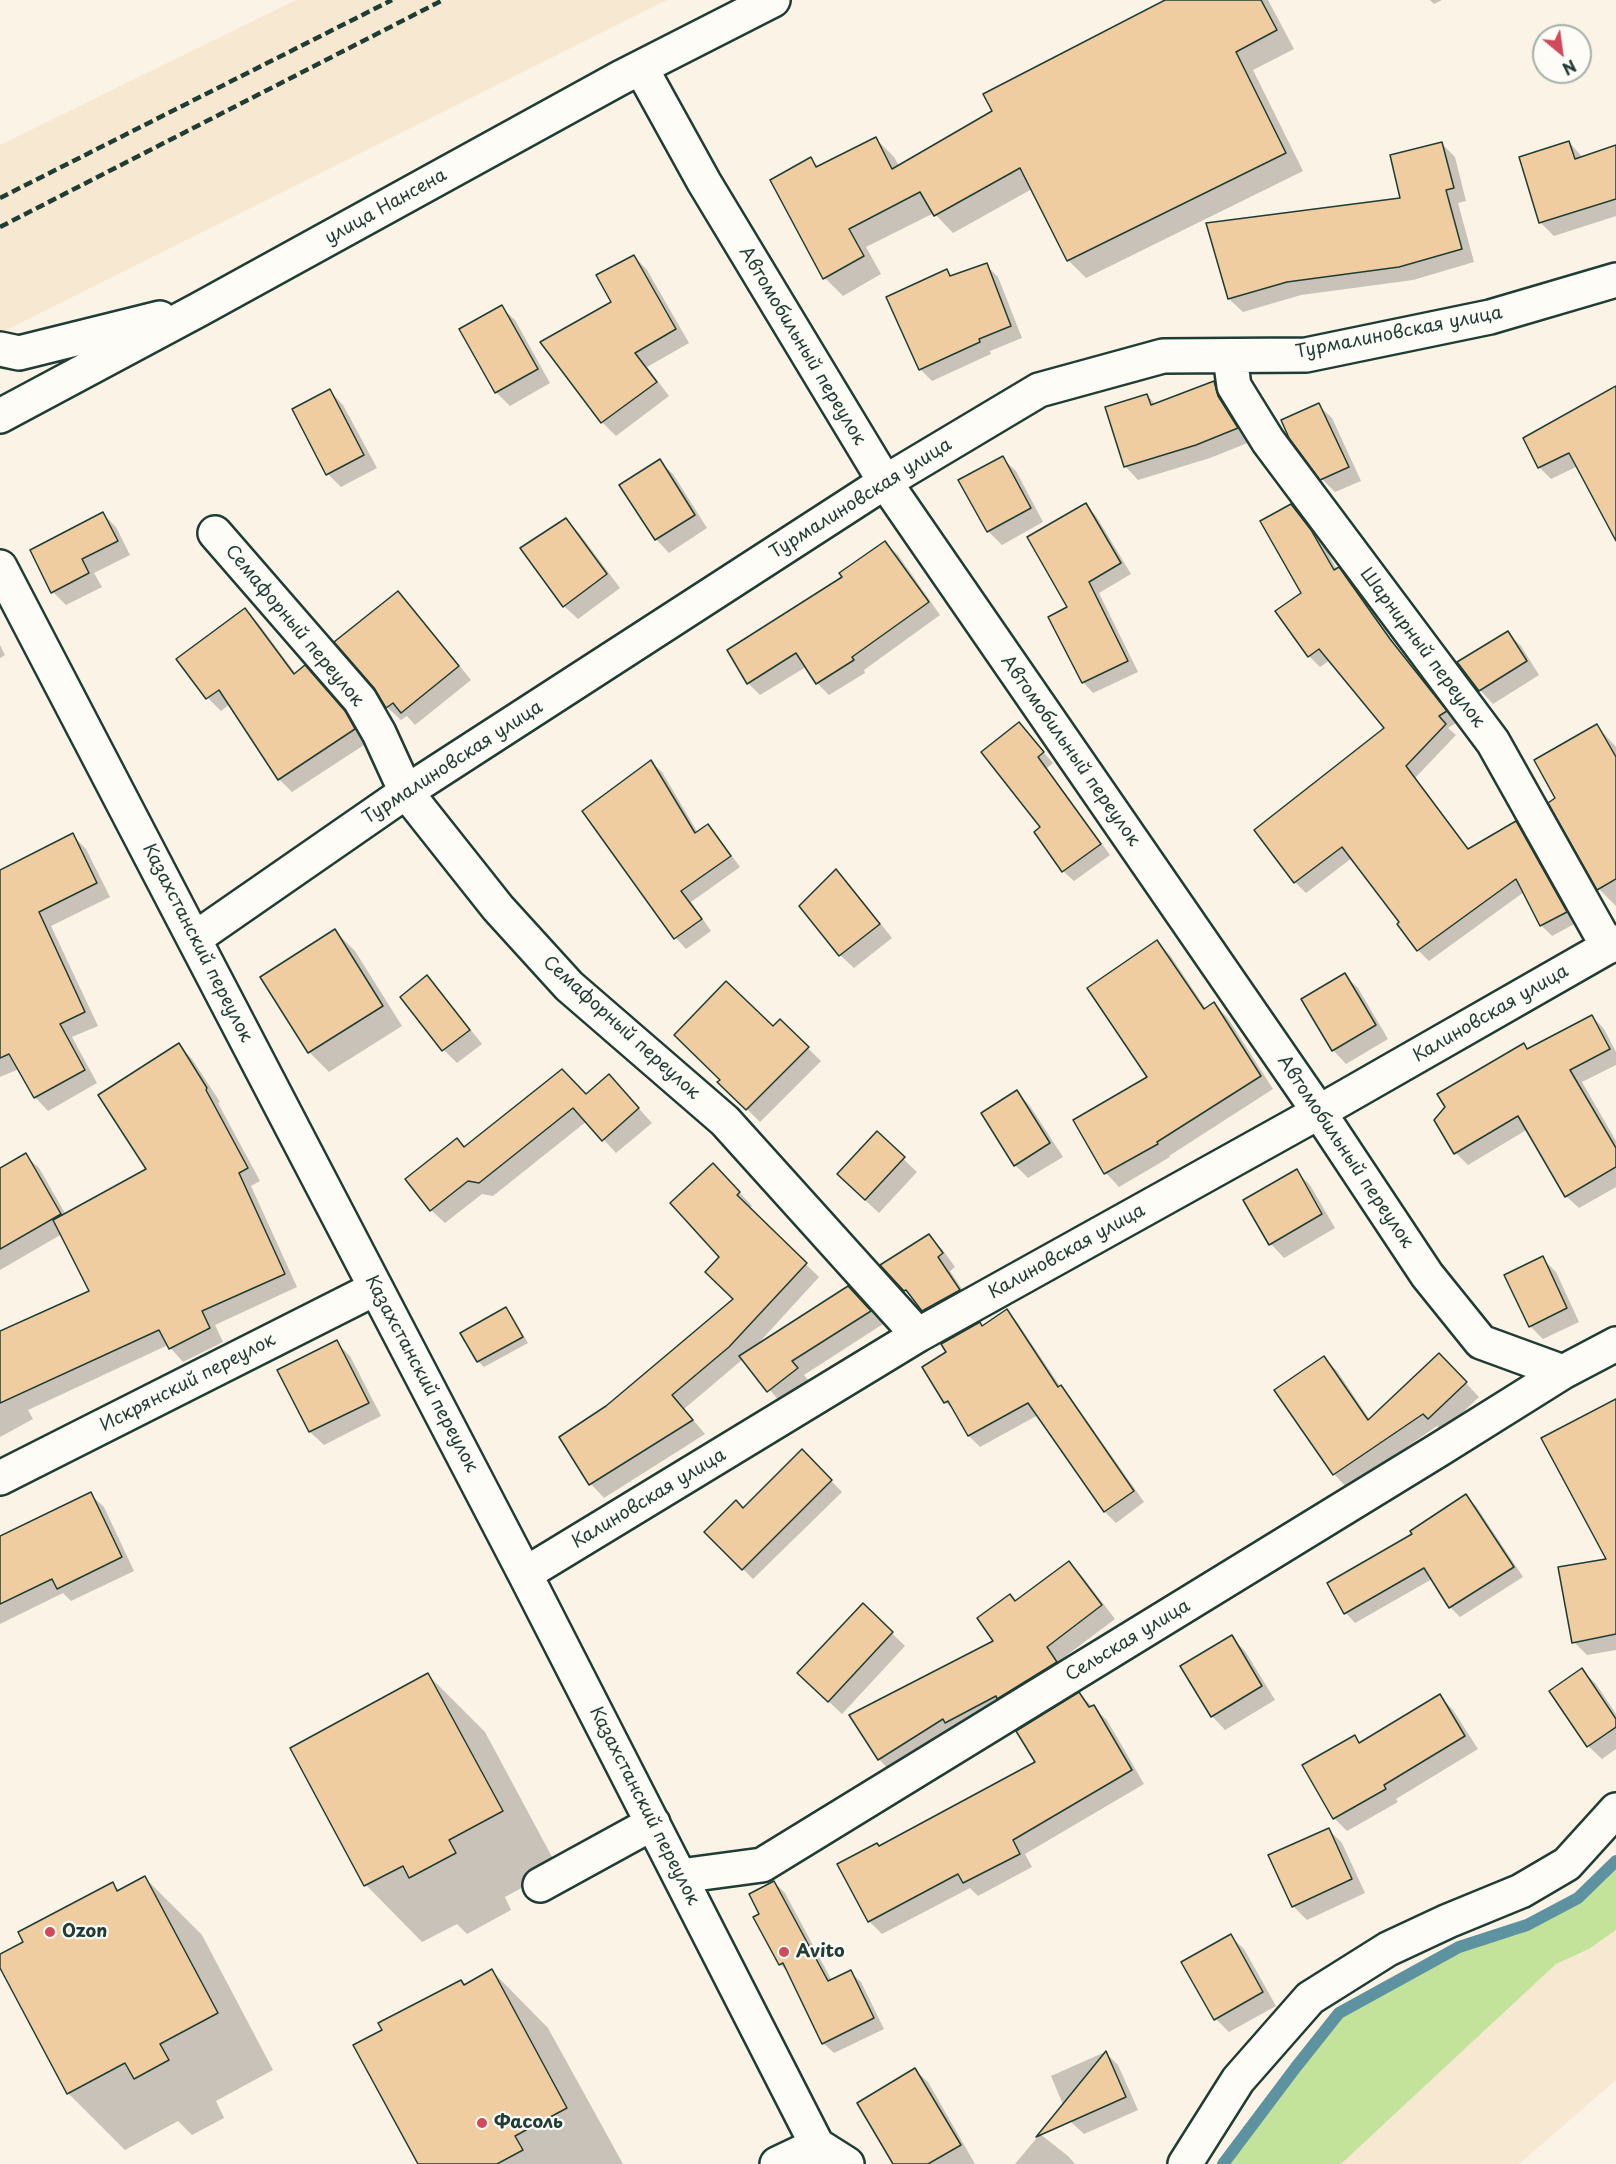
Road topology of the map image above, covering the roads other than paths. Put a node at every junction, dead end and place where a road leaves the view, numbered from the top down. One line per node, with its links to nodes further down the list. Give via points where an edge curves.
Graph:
1 (773, 0): 2 (street, улица Нансена)
2 (641, 68): 4 (street, улица Нансена); 8 (street, Автомобильный переулок, via 704,182)
3 (1616, 280): 6 (street, Турмалиновская улица, via 1490,317 1306,355)
4 (200, 309): 5 (street, via 19,353); 7 (street, улица Нансена)
5 (0, 349)
6 (1230, 357): 8 (street, Турмалиновская улица, via 1164,356 1039,390); 13 (street, Шарнирный переулок, via 1234,386 1269,441 1493,742)
7 (0, 416)
8 (885, 482): 11 (street, Турмалиновская улица); 14 (street, Автомобильный переулок)
9 (215, 533): 11 (street, Семафорный переулок, via 360,700)
10 (0, 567): 12 (street, Казахстанский переулок)
11 (406, 792): 12 (street, Турмалиновская улица); 16 (street, Семафорный переулок, via 498,908 569,986 725,1121)
12 (194, 939): 15 (street, Казахстанский переулок)
13 (1612, 944): 14 (street, Калиновская улица)
14 (1319, 1112): 16 (street, Калиновская улица); 18 (street, Автомобильный переулок, via 1426,1275 1480,1342)
15 (376, 1288): 19 (street, Искрянский переулок); 20 (street, Казахстанский переулок)
16 (918, 1335): 20 (street, Калиновская улица)
17 (1616, 1344): 18 (street, Сельская улица)
18 (1563, 1372): 23 (street, Сельская улица, via 762,1864)
19 (0, 1478)
20 (525, 1574): 22 (street, Казахстанский переулок)
21 (1616, 1810): 28 (street, via 1567,1864 1521,1891 1388,1949 1310,1998 1238,2080)
22 (652, 1823): 23 (street, Казахстанский переулок); 24 (street)
23 (680, 1876): 25 (street, Казахстанский переулок)
24 (540, 1885)
25 (817, 2145): 26 (street); 27 (street)
26 (777, 2164)
27 (847, 2164)
28 (1185, 2164)

